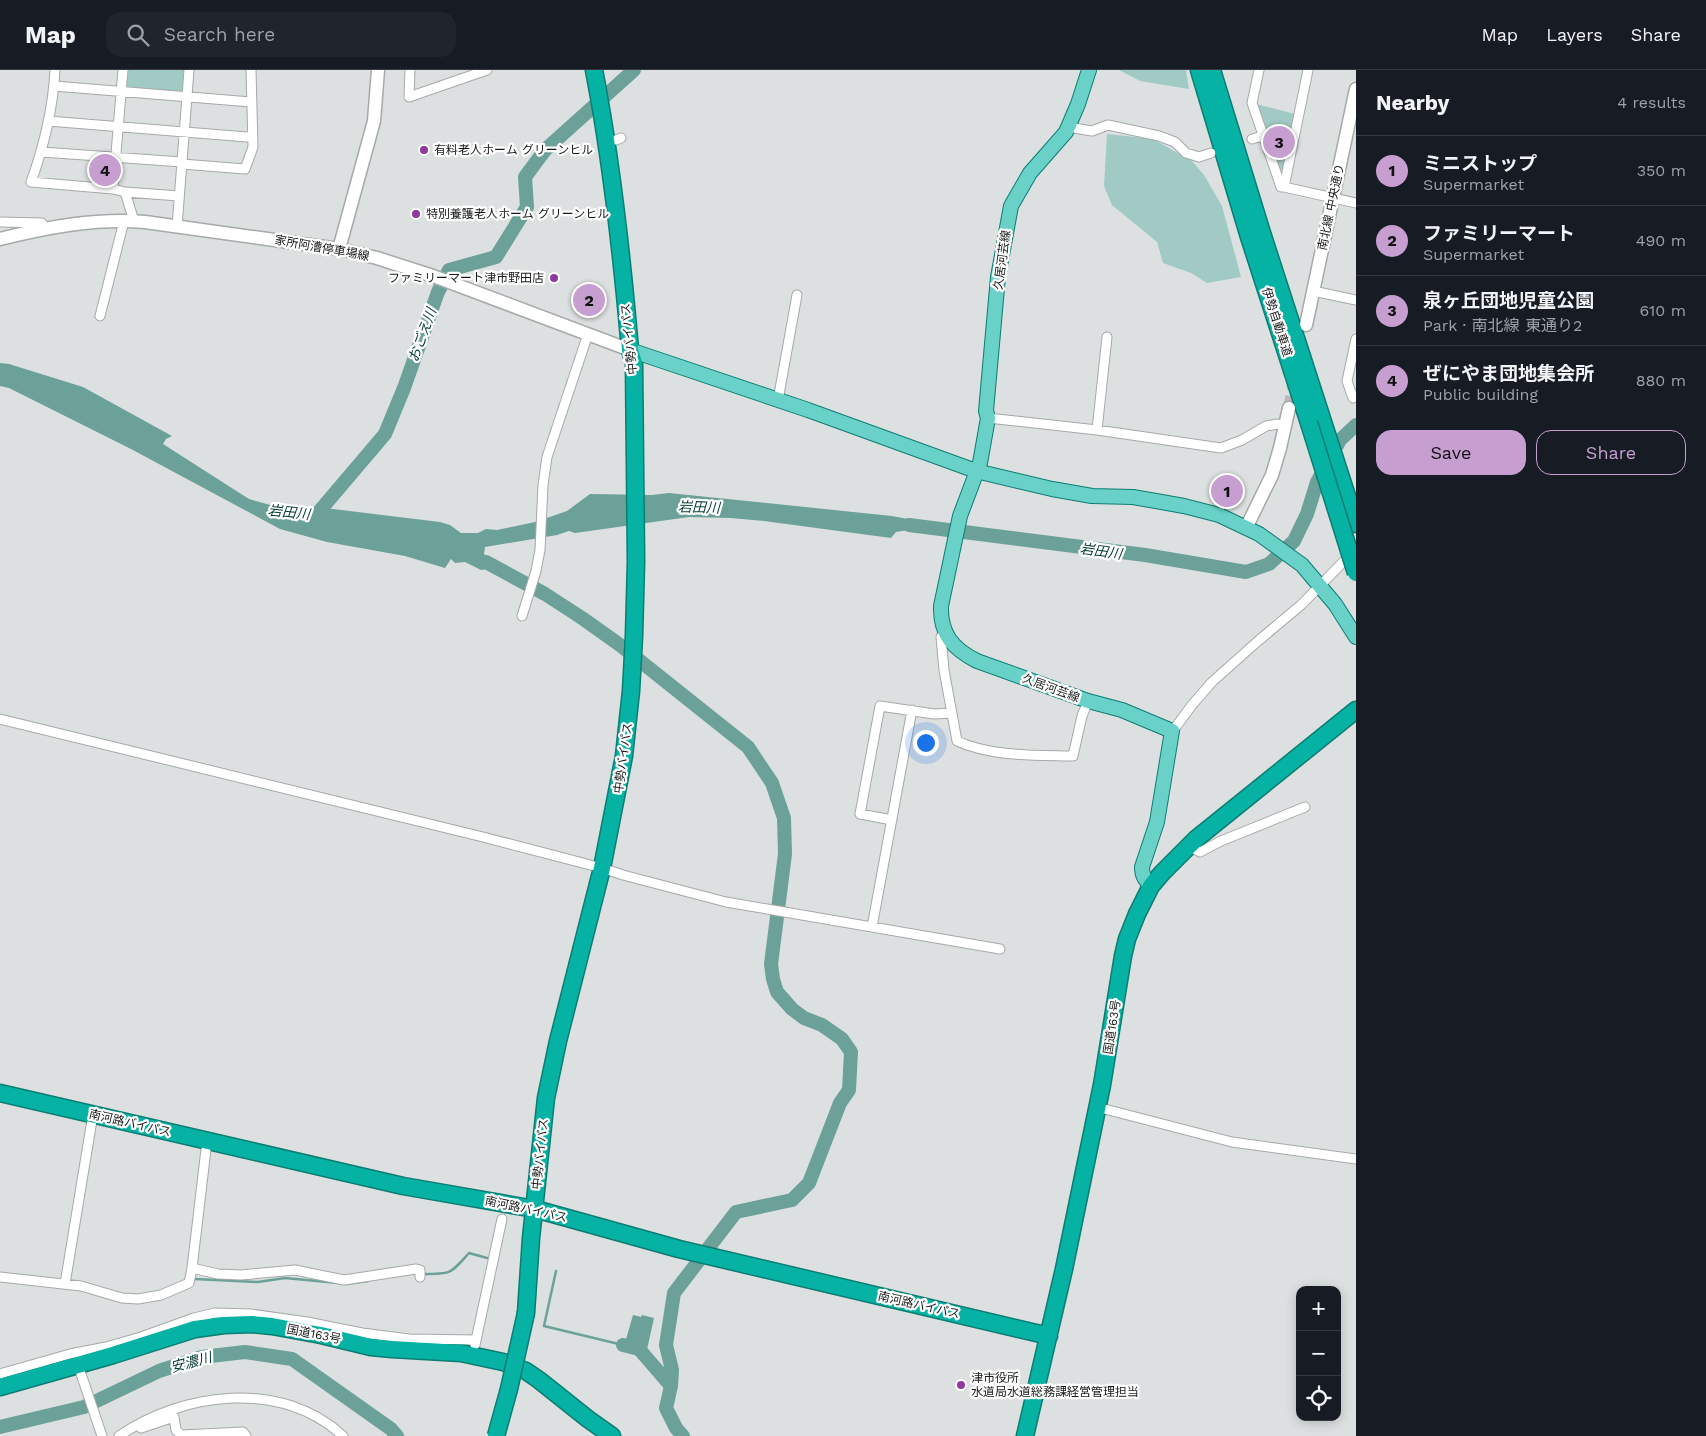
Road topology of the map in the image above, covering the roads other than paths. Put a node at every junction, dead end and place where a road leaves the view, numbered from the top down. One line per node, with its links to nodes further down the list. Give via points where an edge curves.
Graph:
1 (55, 70): 14 (street)
2 (123, 70): 16 (street)
3 (189, 70): 17 (street)
4 (250, 70): 18 (street)
5 (378, 70): 41 (main road, via 374,121)
6 (410, 70): 7 (street, via 409,97)
7 (487, 70)
8 (594, 70): 50 (highway, 中勢バイパス, via 614,137)
9 (1089, 70): 21 (main road, 久居河芸線)
10 (1199, 70): 55 (highway, 伊勢自動車道, via 1252,246)
11 (1212, 70): 55 (highway, 伊勢自動車道)
12 (1259, 70): 24 (street, via 1252,103)
13 (1308, 70): 30 (street)
14 (54, 86): 16 (street); 19 (street)
15 (1356, 89): 34 (main road, 南北線 中央通り)
16 (122, 91): 17 (street); 20 (street)
17 (187, 97): 18 (street); 22 (street)
18 (251, 102): 23 (street)
19 (48, 120): 20 (street); 26 (street)
20 (118, 126): 22 (street); 28 (street)
21 (1068, 127): 27 (street, via 1092,131 1108,125 1159,136 1175,142 1186,153 1199,157); 54 (main road, 久居河芸線, via 1030,173 1011,206 998,276)
22 (184, 131): 23 (street); 29 (street)
23 (252, 136): 29 (street, via 253,147 246,168)
24 (1263, 136): 25 (street); 30 (street, via 1281,187)
25 (1252, 139)
26 (42, 152): 28 (street); 31 (street, via 31,182)
27 (1212, 153)
28 (116, 157): 29 (street); 31 (street)
29 (182, 163): 33 (street)
30 (1284, 187): 34 (street)
31 (113, 189): 32 (street)
32 (125, 192): 33 (street); 36 (street)
33 (179, 196): 38 (street)
34 (1333, 198): 35 (street); 42 (main road, 南北線 中央通り)
35 (1356, 203)
36 (129, 221): 38 (main road, 家所阿漕停車場線); 39 (main road, 家所阿漕停車場線, via 86,222); 45 (street)
37 (0, 222): 39 (street, via 42,223)
38 (177, 227): 41 (main road, 家所阿漕停車場線)
39 (45, 228): 40 (main road, 家所阿漕停車場線)
40 (0, 239)
41 (339, 249): 47 (main road, 家所阿漕停車場線, via 433,276)
42 (1314, 291): 44 (street); 46 (main road, 南北線 中央通り)
43 (797, 295): 52 (street)
44 (1356, 300)
45 (100, 316)
46 (1306, 325)
47 (588, 334): 50 (main road, 家所阿漕停車場線); 64 (street, via 547,457 542,485 541,546)
48 (1106, 337): 57 (street)
49 (1356, 339): 51 (street, via 1347,381 1353,398)
50 (630, 350): 52 (main road); 76 (highway, 中勢バイパス, via 634,364 634,636 623,766)
51 (1356, 396)
52 (778, 400): 58 (main road)
53 (1289, 408): 56 (main road)
54 (988, 418): 57 (street); 58 (main road, 久居河芸線)
55 (1315, 421): 59 (highway, 伊勢自動車道); 62 (highway, 伊勢自動車道, bridge)
56 (1285, 426): 57 (street, via 1266,426 1221,448); 60 (main road)
57 (1097, 430)
58 (976, 471): 60 (main road, via 1068,492 1133,497 1184,506 1219,515); 65 (main road, 久居河芸線, via 960,516 941,606)
59 (1356, 524)
60 (1252, 531): 63 (main road, via 1292,556)
61 (1356, 549): 63 (street)
62 (1356, 573)
63 (1318, 583): 66 (main road); 72 (street, via 1285,620 1223,671)
64 (522, 616)
65 (944, 633): 67 (main road, 久居河芸線, via 958,649 978,661); 70 (street, via 941,637 944,670)
66 (1356, 637)
67 (1088, 701): 70 (street, via 1073,756 1032,756 968,747 957,742); 72 (main road, 久居河芸線, via 1122,710)
68 (912, 710): 70 (street); 74 (street); 74 (street, via 880,706 860,814)
69 (1356, 710): 75 (highway, 国道163号)
70 (952, 713)
71 (0, 719): 76 (street)
72 (1172, 731): 77 (main road, via 1157,822 1142,867 1142,874)
73 (1305, 807): 75 (street, via 1200,852)
74 (892, 820): 78 (street)
75 (1187, 846): 77 (highway, 国道163号)
76 (602, 868): 78 (street, via 726,902); 85 (highway, 中勢バイパス, via 546,1098)
77 (1152, 886): 81 (highway, 国道163号, via 1127,939)
78 (872, 927): 79 (street)
79 (1000, 949)
80 (0, 1093): 82 (highway, 南河路バイパス)
81 (1097, 1107): 84 (street, via 1232,1142); 91 (highway, 国道163号)
82 (93, 1114): 83 (highway, 南河路バイパス); 90 (street)
83 (207, 1141): 85 (highway, 南河路バイパス, via 404,1186); 87 (street)
84 (1356, 1159)
85 (535, 1209): 91 (highway, 南河路バイパス, via 679,1249); 101 (highway, 中勢バイパス, bridge, via 526,1313)
86 (502, 1219): 92 (street)
87 (192, 1268): 88 (street, via 229,1275 295,1270 344,1280 388,1272); 90 (street, via 188,1283 146,1299 122,1298)
88 (420, 1273)
89 (0, 1277): 90 (street)
90 (65, 1284)
91 (1049, 1336): 103 (highway, 国道163号)
92 (475, 1348): 93 (highway, 国道163号, via 446,1351 385,1348 272,1326 237,1324 196,1329); 94 (street, via 251,1314 215,1313 106,1347); 102 (highway, 国道163号, via 526,1371)
93 (79, 1369): 95 (highway, 国道163号); 96 (street)
94 (0, 1374)
95 (0, 1387)
96 (102, 1436)
97 (119, 1436): 98 (street, via 174,1417 176,1430); 100 (street, via 182,1407 238,1397 260,1399 304,1411 324,1420)
98 (182, 1436): 99 (street, via 243,1432)
99 (246, 1436)
100 (343, 1436)
101 (496, 1436)
102 (612, 1436)
103 (1025, 1436)

